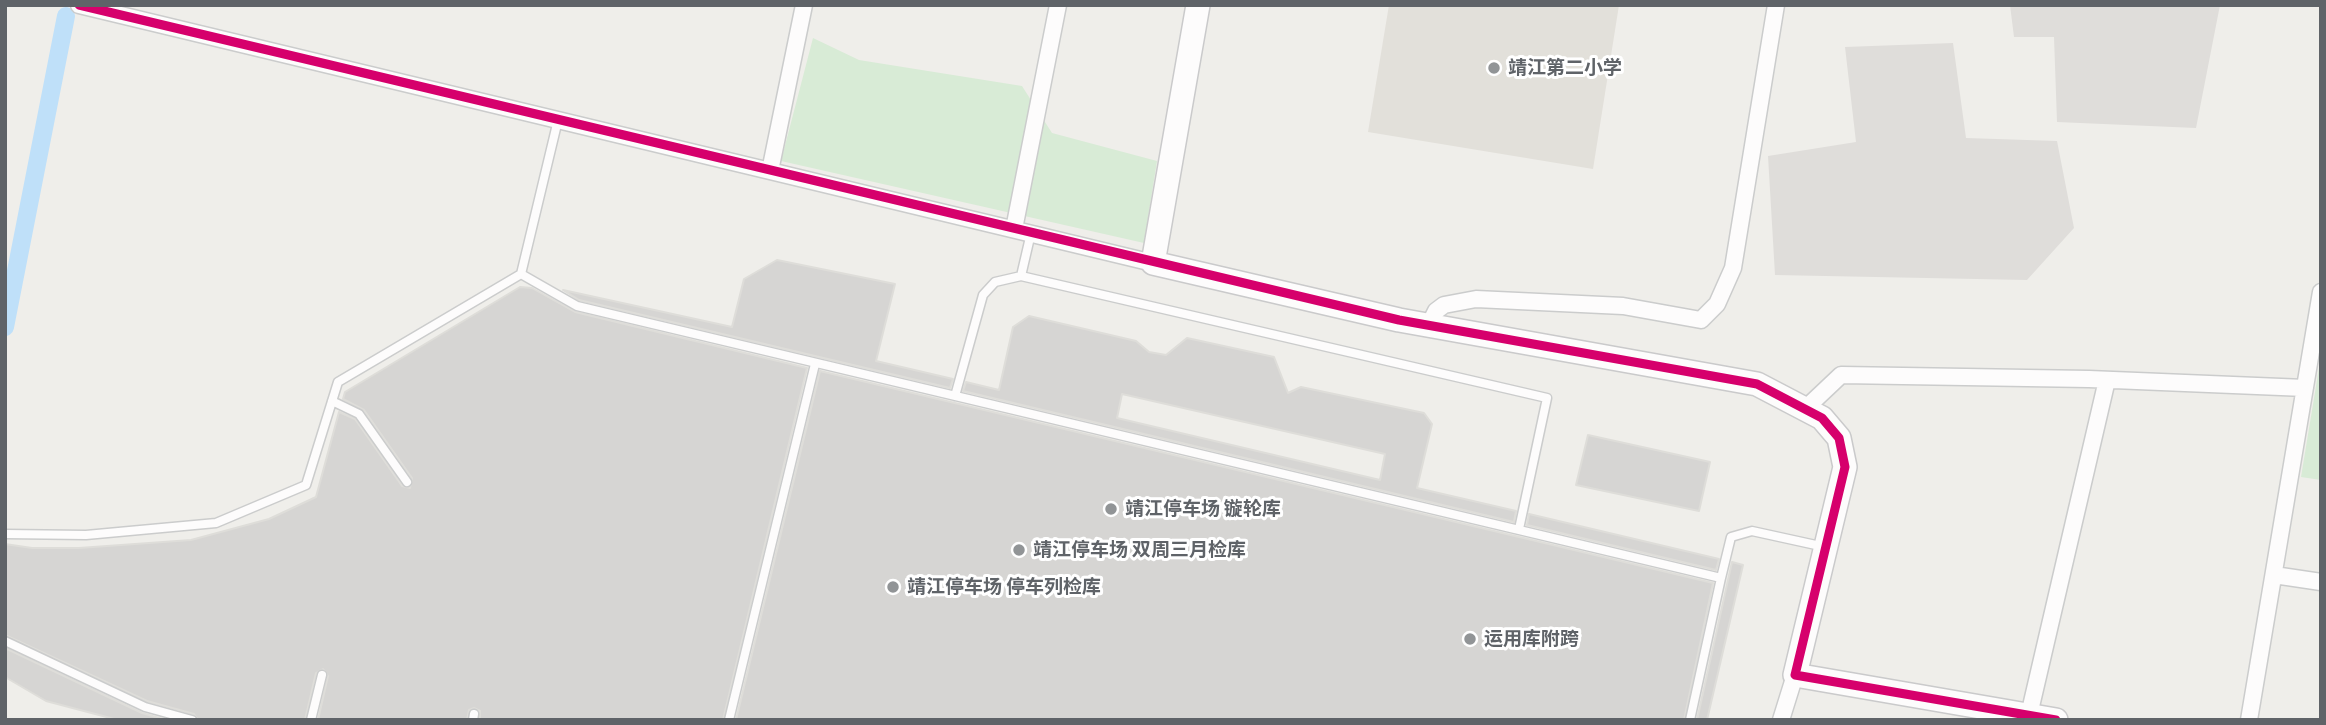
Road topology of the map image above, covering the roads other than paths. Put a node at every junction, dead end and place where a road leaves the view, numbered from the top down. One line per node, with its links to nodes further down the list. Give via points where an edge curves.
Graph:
1 (79, 5): 6 (street)
2 (804, 5): 7 (street)
3 (1058, 5): 8 (street)
4 (1198, 5): 10 (street)
5 (1776, 5): 14 (street, via 1733,268 1717,304 1701,320 1623,306 1476,299 1444,305)
6 (558, 120): 7 (street); 11 (lane)
7 (770, 171): 8 (street)
8 (1014, 229): 9 (street)
9 (1031, 233): 10 (street); 12 (lane)
10 (1153, 263): 14 (street)
11 (521, 274): 15 (lane, via 577,306); 19 (lane, via 338,382)
12 (1021, 276): 18 (lane, via 995,282 983,295); 22 (lane, via 1547,398)
13 (2321, 292): 17 (street)
14 (1429, 325): 20 (street, via 1757,384)
15 (815, 364): 18 (lane); 34 (lane)
16 (2107, 380): 17 (street); 20 (street, via 1841,375); 31 (street)
17 (2305, 388): 25 (street)
18 (956, 396): 22 (lane)
19 (332, 401): 21 (lane, via 359,414); 23 (lane, via 306,485 216,523 86,535)
20 (1805, 409): 24 (street, via 1822,418 1839,438 1845,467)
21 (407, 482)
22 (1519, 529): 26 (lane)
23 (5, 534)
24 (1827, 547): 26 (lane, via 1752,530 1731,537); 30 (street)
25 (2274, 575): 27 (street); 38 (street)
26 (1721, 578): 35 (lane)
27 (2321, 582)
28 (5, 641): 32 (lane, via 145,708)
29 (322, 675): 33 (lane)
30 (1795, 675): 31 (street); 36 (street)
31 (2029, 715): 37 (street)
32 (192, 720)
33 (311, 720)
34 (729, 720)
35 (1690, 720)
36 (1781, 720)
37 (2056, 720)
38 (2249, 720)

